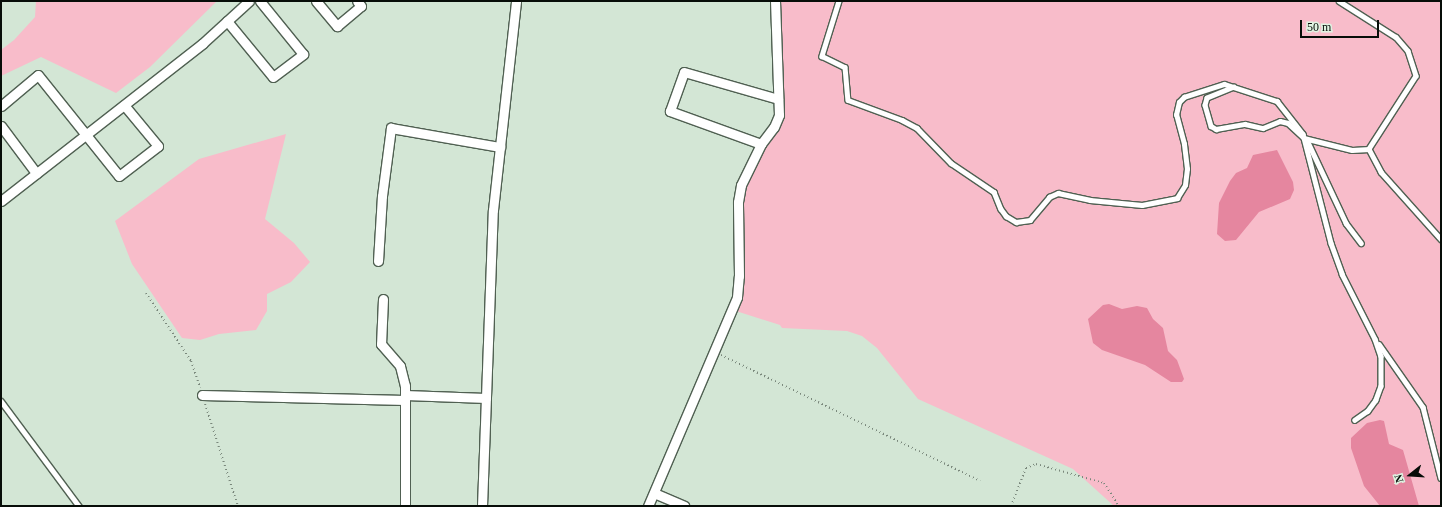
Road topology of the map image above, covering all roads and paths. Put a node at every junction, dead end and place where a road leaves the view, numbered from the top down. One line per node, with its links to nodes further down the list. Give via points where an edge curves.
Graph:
1 (249, 1): 9 (street)
2 (260, 1): 9 (street, via 303,54 274,77)
3 (316, 1): 4 (street, via 337,26 361,6)
4 (357, 1)
5 (516, 1): 18 (street)
6 (775, 1): 11 (street)
7 (839, 1): 10 (lane, via 822,56 845,67 848,100 917,128 951,163 994,192 1006,216 1016,222 1030,220 1049,197 1058,193 1090,200 1142,206 1177,198 1185,185 1187,169 1184,144 1176,115 1179,102 1184,97 1216,85)
8 (1339, 1): 19 (lane, via 1396,37 1408,51 1416,76)
9 (227, 21): 12 (street)
10 (1235, 87): 16 (lane, via 1277,101 1285,108); 16 (lane, via 1207,98 1205,105 1211,126 1216,129 1245,124 1263,128 1280,121 1288,123)
11 (778, 100): 17 (street, via 779,115 774,127); 17 (street, via 684,72 670,111)
12 (124, 105): 15 (street); 15 (street, via 158,146 119,176)
13 (1, 106): 15 (street, via 38,75)
14 (1, 126): 20 (street)
15 (86, 135): 20 (street)
16 (1305, 138): 19 (lane, via 1352,150); 23 (lane, via 1346,223); 26 (lane, via 1333,249 1342,274)
17 (761, 144): 27 (street, via 741,185 738,202 740,276 737,297)
18 (500, 147): 24 (street, via 391,128 382,196); 30 (street, via 493,210)
19 (1369, 149): 22 (lane, via 1381,172)
20 (36, 173): 21 (street)
21 (1, 201)
22 (1441, 239)
23 (1361, 243)
24 (378, 261)
25 (382, 299): 29 (street, via 381,344 400,366)
26 (1375, 339): 32 (lane, via 1382,370 1381,386 1376,400 1368,411); 33 (lane, via 1422,407)
27 (714, 352): 34 (path); 35 (street)
28 (202, 395): 29 (street)
29 (405, 397): 30 (street); 37 (street)
30 (486, 398): 38 (street)
31 (1, 400): 36 (lane)
32 (1355, 420)
33 (1441, 478)
34 (980, 481)
35 (654, 493): 39 (street); 40 (street)
36 (79, 506)
37 (405, 506)
38 (482, 506)
39 (648, 506)
40 (684, 506)
41 (1011, 506): 42 (path, via 1026,468 1036,464 1104,483)
42 (1119, 506)

